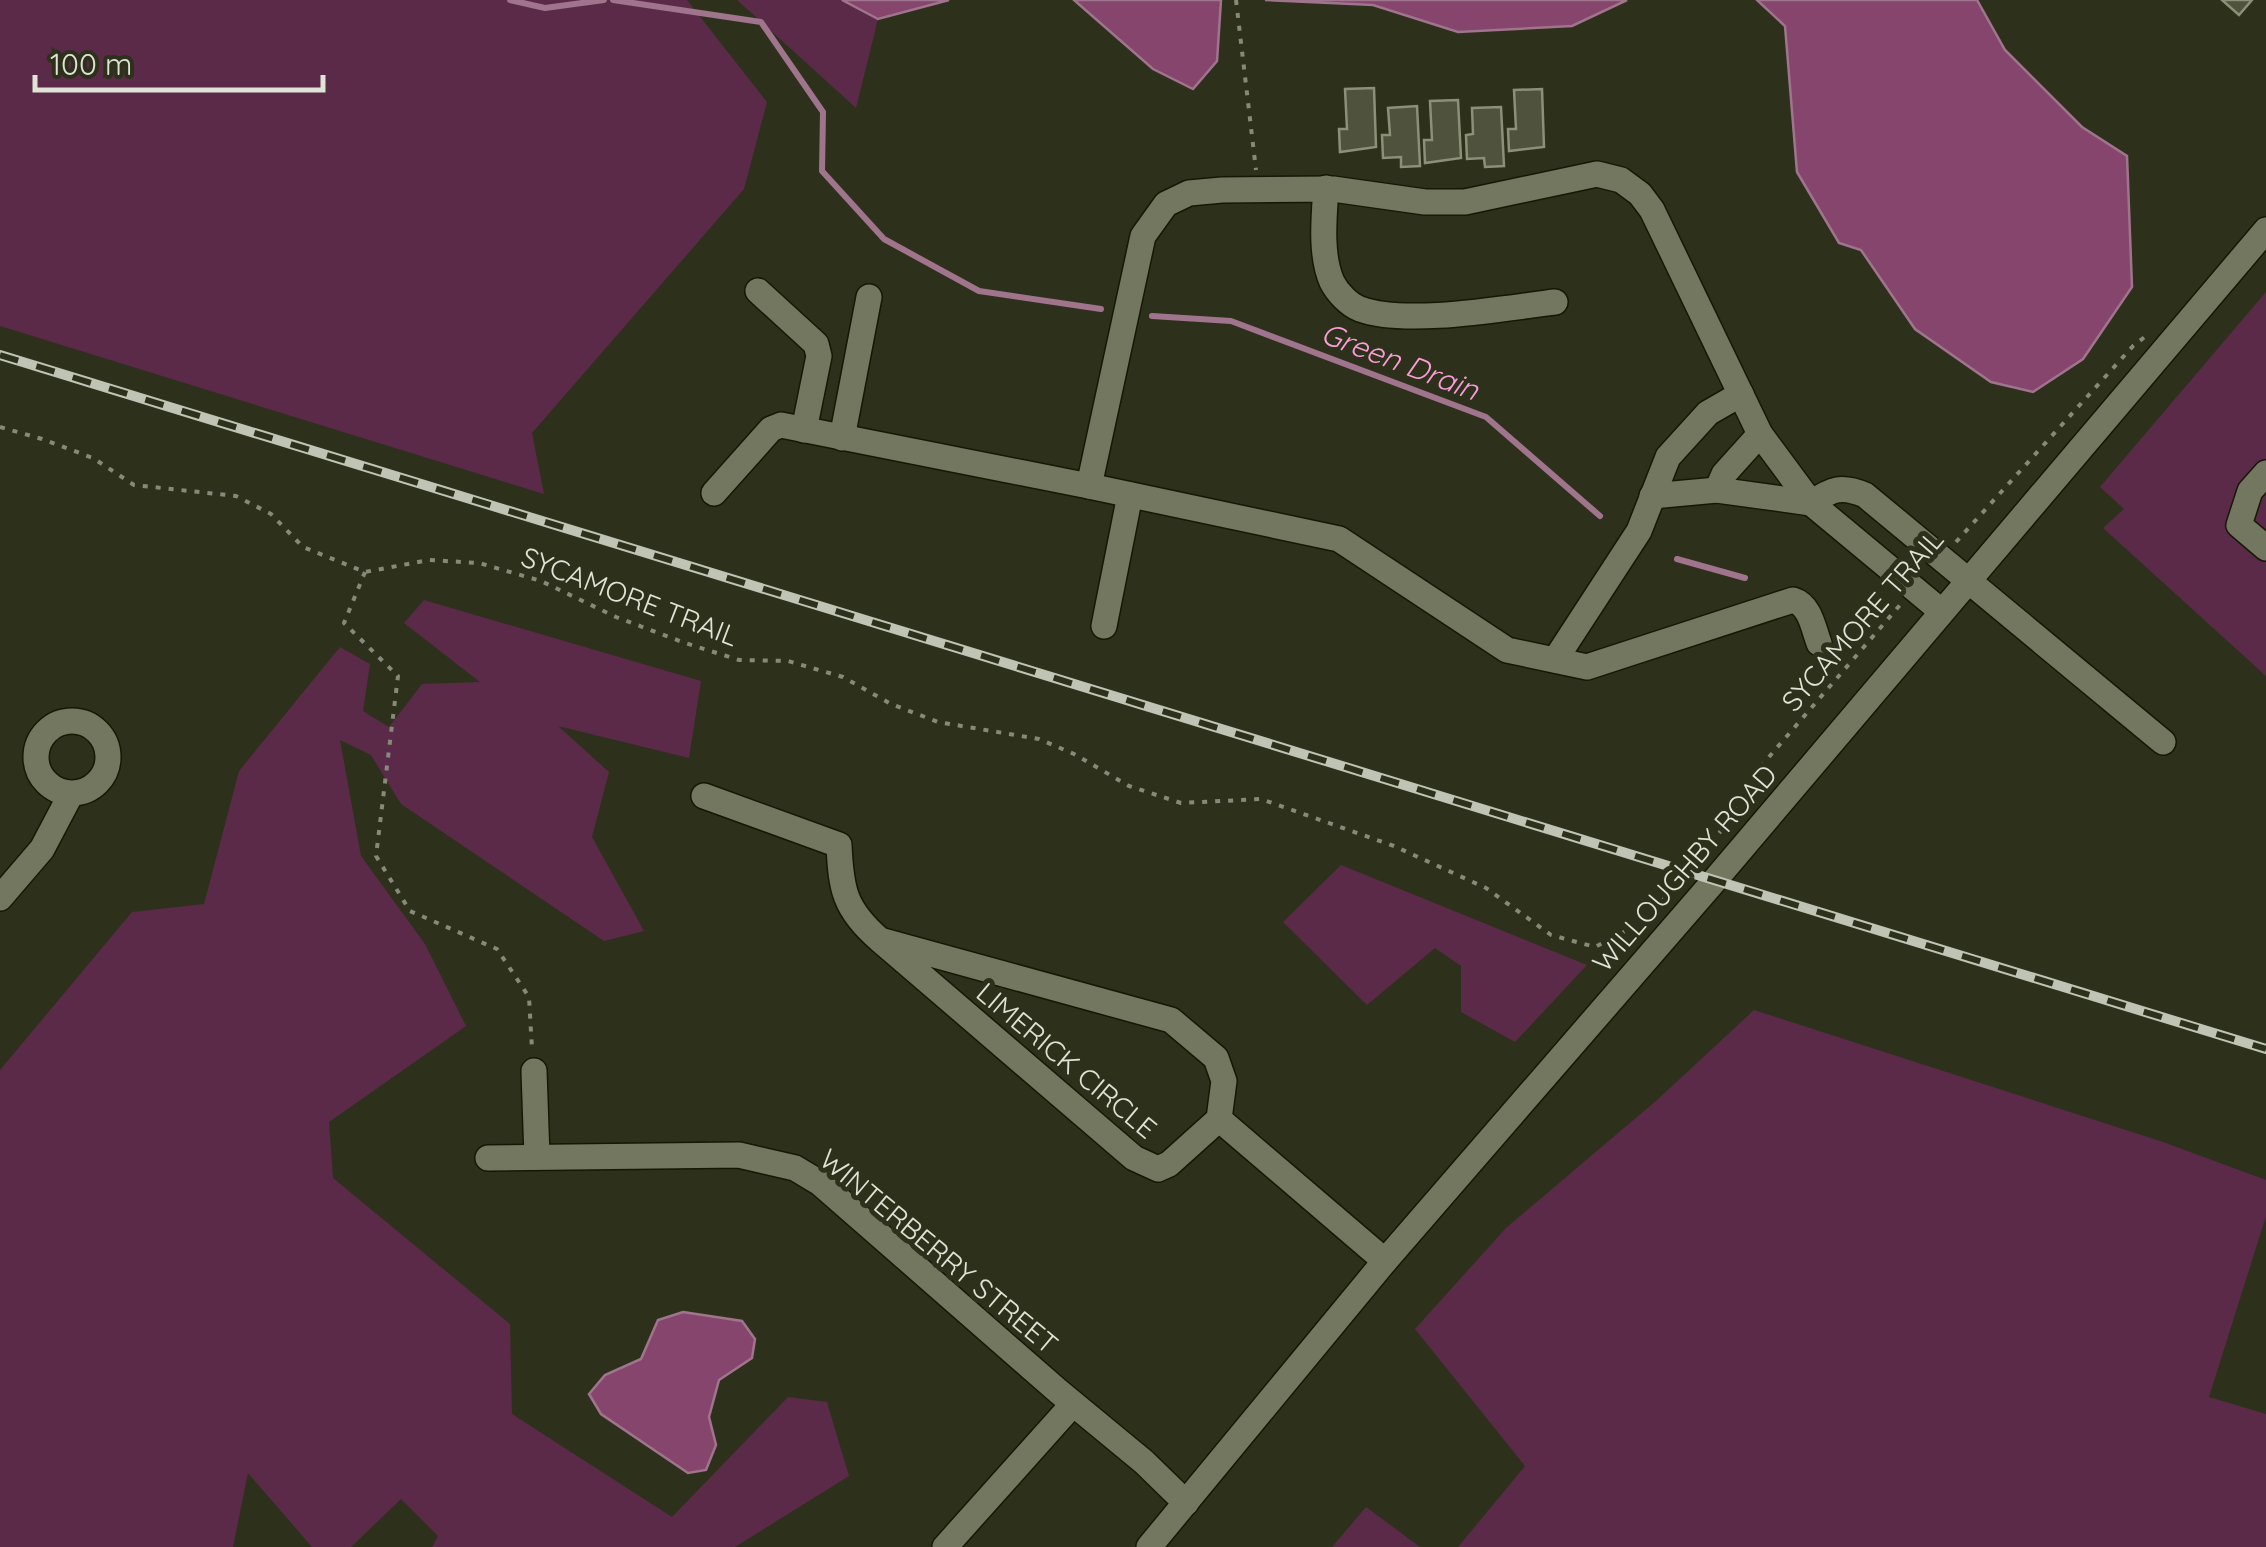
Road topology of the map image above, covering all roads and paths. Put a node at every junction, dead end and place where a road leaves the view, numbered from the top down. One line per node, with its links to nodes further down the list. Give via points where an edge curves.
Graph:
1 (1236, 0): 3 (path)
2 (1326, 188): 3 (street); 7 (street, via 1332,281 1361,310 1455,313); 9 (street, via 1465,202 1597,174 1621,180 1652,210)
3 (1258, 189): 15 (street, via 1188,193 1166,204 1142,236)
4 (2266, 230): 26 (street, WILLOUGHBY ROAD)
5 (758, 291): 11 (street, via 816,344)
6 (869, 297): 13 (street)
7 (1555, 302)
8 (2158, 327): 24 (path, SYCAMORE TRAIL, via 2133,346)
9 (1741, 394): 12 (street); 19 (street, via 1708,412 1668,458)
10 (0, 428): 25 (path, via 92,458 134,484 236,496 272,514 303,547)
11 (804, 430): 13 (street); 17 (street, via 771,429)
12 (1760, 434): 16 (street); 20 (street)
13 (842, 438): 15 (street)
14 (2266, 473): 22 (street, via 2250,491 2239,525)
15 (1089, 486): 18 (street)
16 (1717, 490): 19 (street); 20 (street)
17 (714, 493)
18 (1130, 495): 29 (street); 31 (street, via 1339,539 1507,650)
19 (1652, 496): 31 (street, via 1639,530)
20 (1811, 504): 21 (street, via 1834,488 1850,488); 23 (street)
21 (1896, 520): 23 (street); 24 (street)
22 (2266, 548)
23 (1868, 550): 27 (street)
24 (1942, 558): 26 (street)
25 (365, 572): 27 (path, SYCAMORE TRAIL, via 429,560 479,563 739,660 788,661 843,677 938,722 1038,739 1129,786 1181,802 1261,799 1394,846 1486,888 1551,935 1595,947 1632,928 1678,887 1756,772); 37 (path, via 344,623 398,676 376,856 410,911 497,949 529,997)
26 (1970, 580): 28 (street, WILLOUGHBY ROAD); 32 (street)
27 (1915, 588): 28 (street)
28 (1941, 612): 41 (street, WILLOUGHBY ROAD)
29 (1104, 626)
30 (1820, 644): 31 (street, via 1807,610 1793,600 1587,667)
31 (1555, 660)
32 (2163, 742)
33 (71, 794): 35 (street, via 42,849)
34 (704, 796): 36 (street, LIMERICK CIRCLE, via 840,845 841,891)
35 (0, 898)
36 (880, 940): 38 (street, LIMERICK CIRCLE, via 1171,1020 1216,1058 1224,1081); 38 (street, LIMERICK CIRCLE, via 1146,1165 1169,1164)
37 (534, 1071): 40 (street)
38 (1219, 1119): 41 (street)
39 (488, 1158): 40 (street, WINTERBERRY STREET)
40 (537, 1158): 42 (street, WINTERBERRY STREET, via 739,1155 795,1168)
41 (1386, 1261): 43 (street, WILLOUGHBY ROAD)
42 (1074, 1404): 43 (street, WINTERBERRY STREET); 44 (street)
43 (1186, 1503): 45 (street, WILLOUGHBY ROAD)
44 (945, 1547)
45 (1149, 1547)

